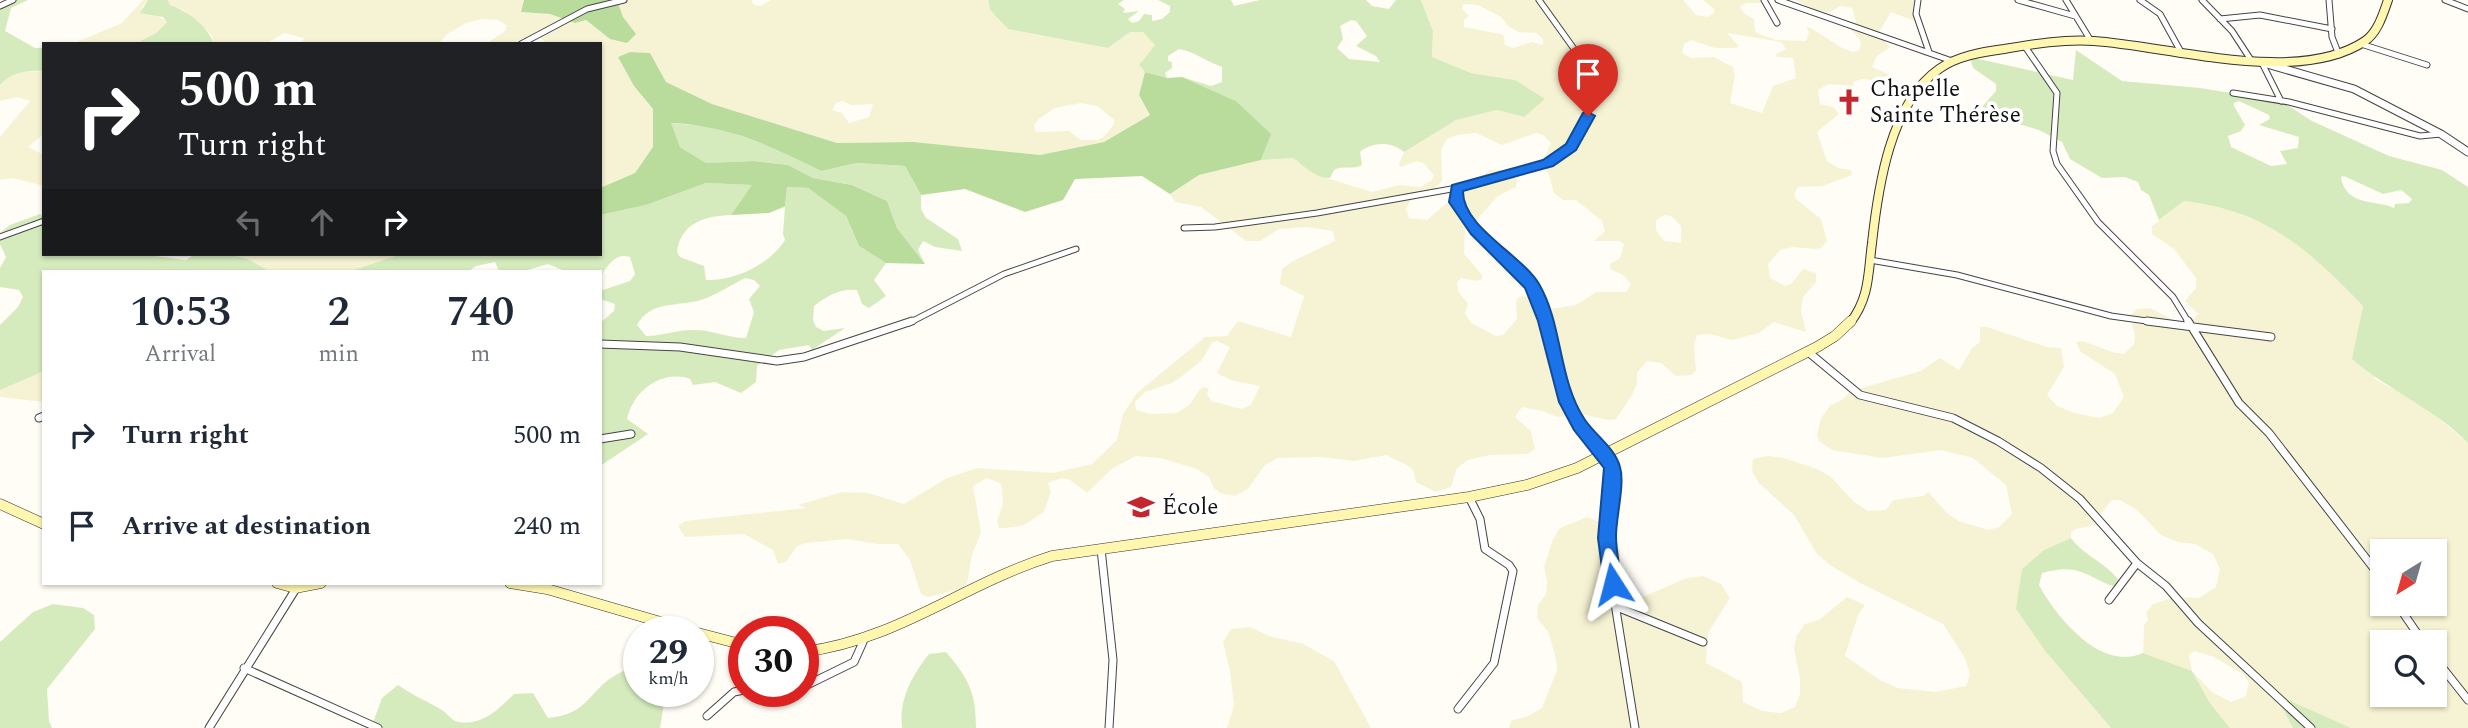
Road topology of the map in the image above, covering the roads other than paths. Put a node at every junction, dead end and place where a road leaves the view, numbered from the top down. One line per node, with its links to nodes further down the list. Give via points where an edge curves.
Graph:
1 (13, 0): 14 (street)
2 (624, 0): 21 (street, via 593,6)
3 (1539, 0): 34 (street, via 1577,53 1590,98 1588,116 1571,147 1548,163)
4 (1764, 0): 18 (street)
5 (1778, 0): 24 (street)
6 (1918, 0): 24 (street, via 1917,17)
7 (2018, 0): 16 (street)
8 (2066, 0): 16 (street)
9 (2140, 0): 25 (street, via 2160,14)
10 (2202, 0): 17 (street)
11 (2329, 0): 19 (street)
12 (2388, 0): 22 (main road, via 2378,24)
13 (2445, 0): 15 (street)
14 (0, 6)
15 (2468, 9)
16 (2075, 16): 20 (street)
17 (2220, 19): 19 (street, via 2234,13 2301,20); 28 (street)
18 (1777, 23)
19 (2332, 29): 26 (street)
20 (2091, 41): 23 (main road); 25 (main road)
21 (525, 42)
22 (2361, 44): 26 (main road); 29 (street)
23 (2026, 48): 27 (main road); 40 (street, via 2057,93 2053,151 2057,164 2098,222 2160,282)
24 (1929, 52): 27 (street)
25 (2181, 52): 28 (main road)
26 (2339, 55): 28 (main road, via 2306,61)
27 (1952, 61): 39 (main road, via 1917,90 1889,143)
28 (2256, 61): 31 (street); 32 (street, via 2354,89)
29 (2427, 65)
30 (2233, 93): 31 (street)
31 (2281, 101): 32 (street, via 2401,132)
32 (2441, 135): 33 (street)
33 (2468, 152)
34 (1457, 188): 36 (street, via 1317,213); 46 (street, via 1456,202 1470,222 1535,291 1567,402)
35 (42, 222): 37 (street)
36 (1184, 228)
37 (0, 237)
38 (1076, 249): 42 (street, via 1004,274 902,326 804,357 777,361 680,347)
39 (1870, 260): 40 (street, via 1957,275 2111,316); 43 (main road, via 1866,296 1857,313 1834,338)
40 (2195, 328): 41 (street); 51 (street, via 2239,402)
41 (2271, 337)
42 (602, 344)
43 (1807, 351): 46 (main road); 52 (street, via 1860,395 1953,418 2041,468 2087,506)
44 (631, 434): 45 (street)
45 (602, 439)
46 (1605, 456): 47 (main road, via 1563,474); 56 (street, via 1613,472 1607,538)
47 (1469, 497): 50 (main road); 66 (street, via 1480,519 1485,548 1513,571 1494,663)
48 (0, 504): 49 (main road)
49 (42, 523)
50 (1101, 548): 58 (main road, via 1007,569); 70 (street, via 1113,671)
51 (2370, 561)
52 (2137, 563): 55 (street); 72 (street)
53 (300, 585): 61 (street)
54 (522, 585): 57 (main road)
55 (2109, 600)
56 (1617, 607): 59 (street); 71 (street)
57 (641, 616)
58 (863, 642): 60 (main road); 63 (street, via 854,662)
59 (1703, 642)
60 (819, 649)
61 (244, 668): 68 (street); 69 (street)
62 (2447, 673): 65 (street)
63 (819, 679)
64 (728, 697): 67 (street)
65 (2468, 700)
66 (1458, 709)
67 (708, 716)
68 (209, 728)
69 (379, 728)
70 (1109, 728)
71 (1635, 728)
72 (2311, 728)

